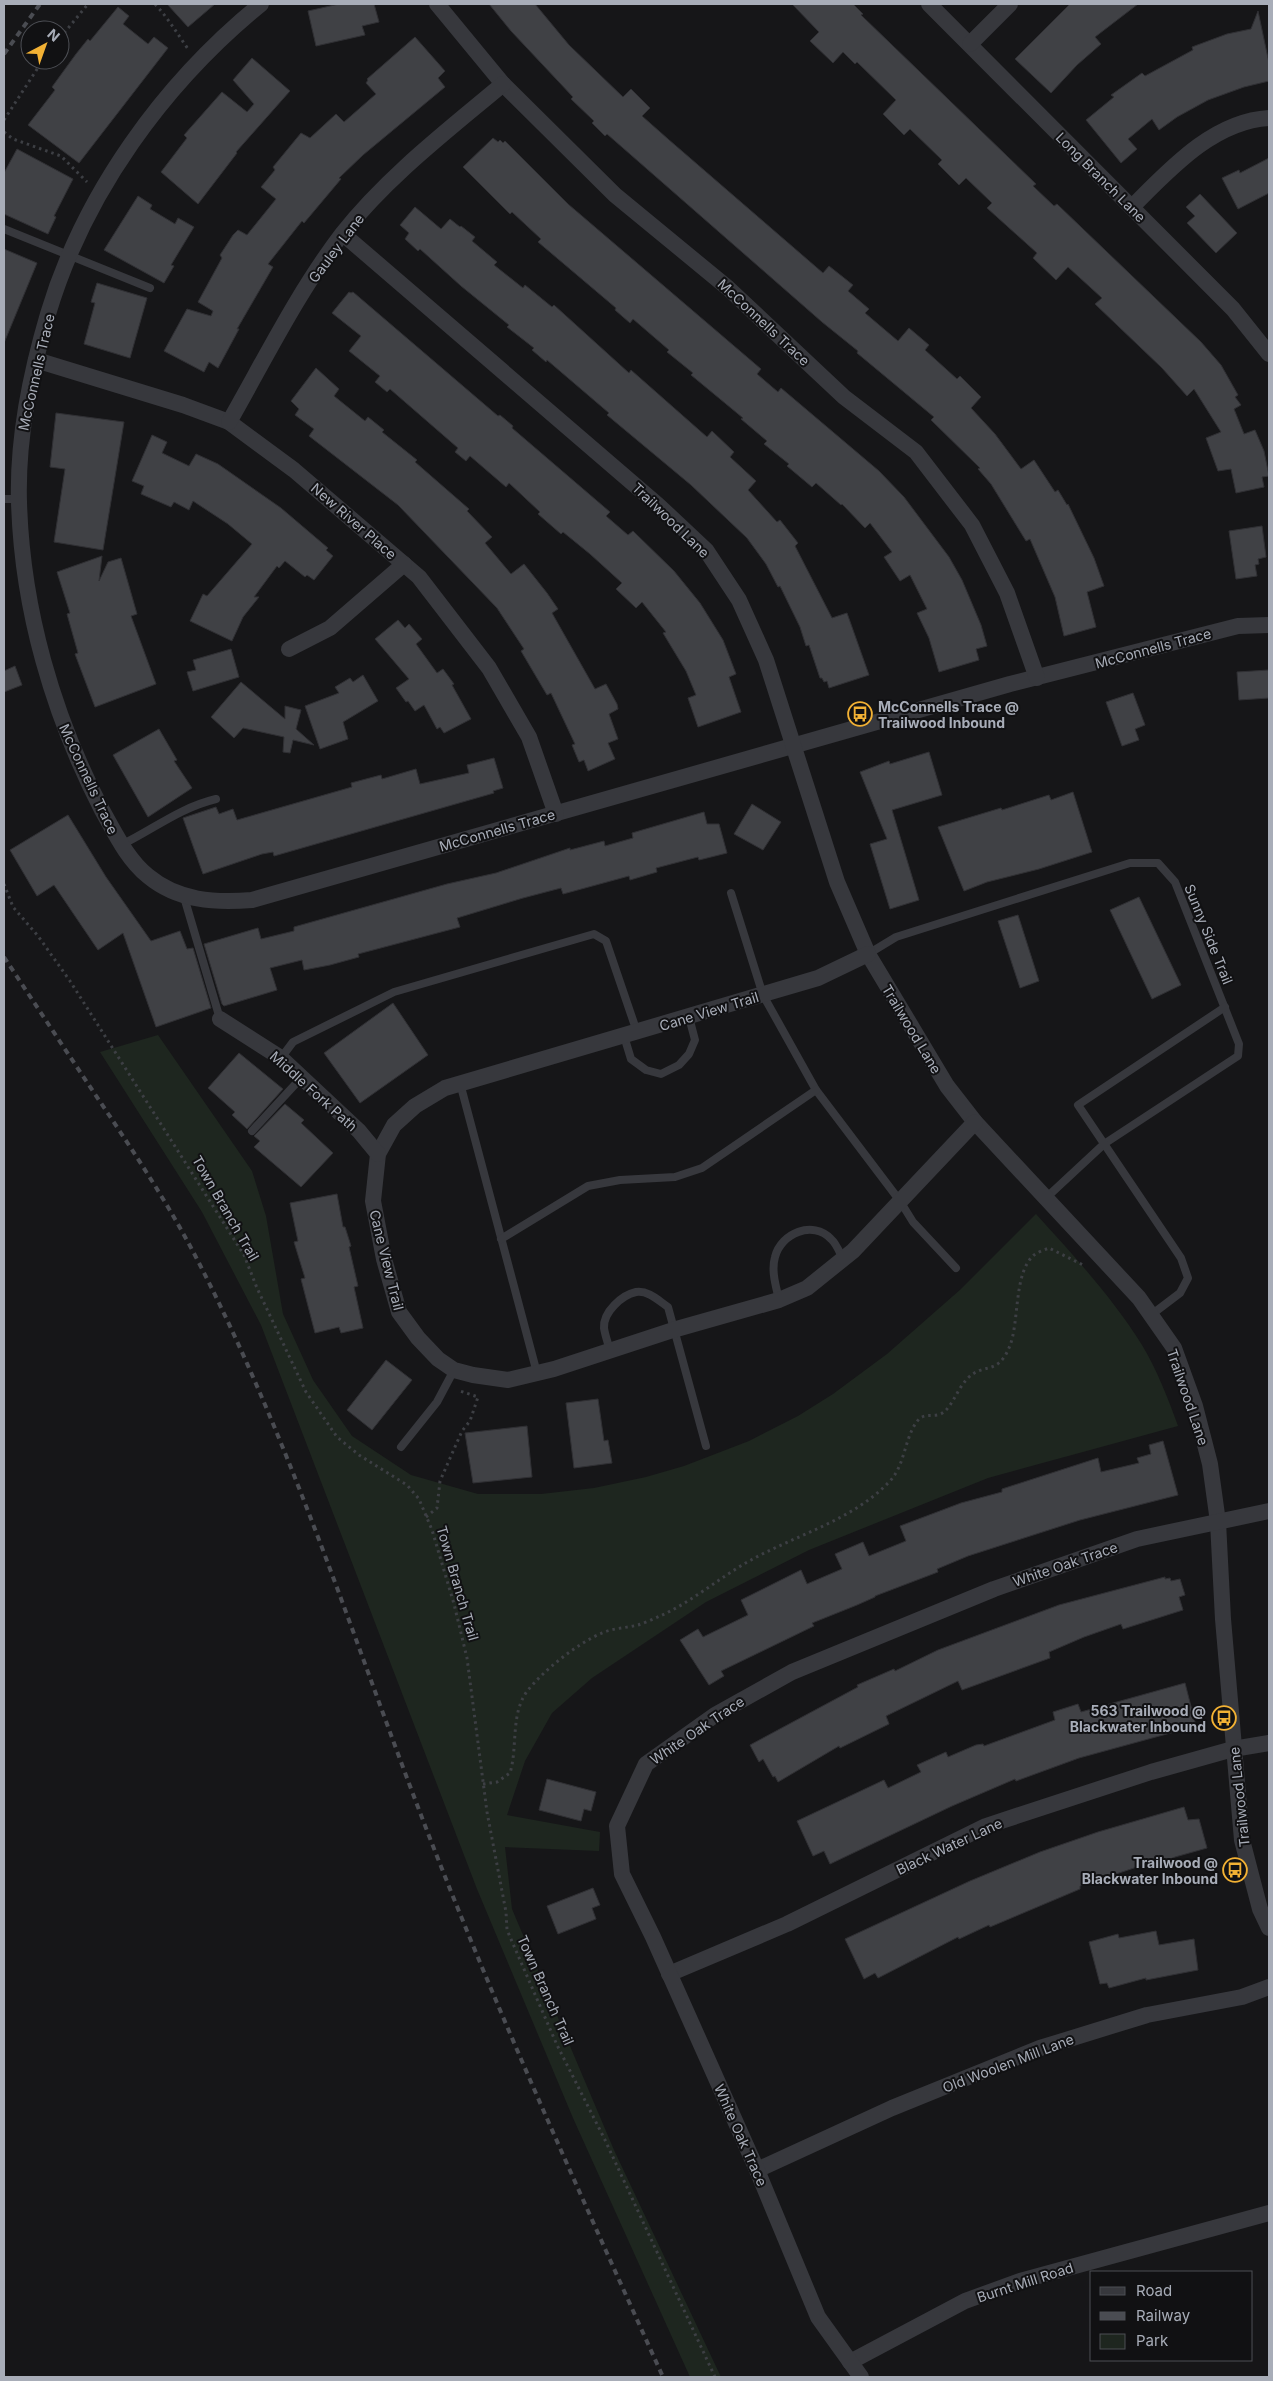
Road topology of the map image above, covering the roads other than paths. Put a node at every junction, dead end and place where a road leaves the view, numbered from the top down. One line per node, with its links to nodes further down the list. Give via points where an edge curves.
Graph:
1 (260, 4): 11 (street, McConnells Trace, via 197,63 142,128 103,190)
2 (437, 4): 6 (street, McConnells Trace)
3 (929, 4): 5 (street, Long Branch Lane)
4 (1010, 4): 5 (street)
5 (970, 44): 8 (street, Long Branch Lane)
6 (503, 84): 10 (street, Gauley Lane, via 400,171); 20 (street, McConnells Trace, via 615,195 728,288 844,397 916,452 972,525 1007,593)
7 (1269, 118): 8 (street, via 1242,124 1195,148)
8 (1132, 207): 13 (street, Long Branch Lane, via 1233,309)
9 (4, 230): 11 (lane)
10 (342, 234): 15 (street, Gauley Lane, via 300,298); 21 (street, Trailwood Lane, via 658,505 706,550 739,600 766,660)
11 (69, 254): 12 (lane); 14 (street, McConnells Trace)
12 (150, 288)
13 (1269, 354)
14 (36, 360): 15 (street, New River Place, via 184,404); 16 (street, McConnells Trace)
15 (229, 422): 17 (street, New River Place, via 294,470)
16 (11, 499): 24 (street, McConnells Trace, via 55,704 88,784)
17 (404, 564): 19 (street, via 330,628); 23 (street, New River Place, via 419,577 489,668 529,737)
18 (1269, 625): 20 (street, McConnells Trace, via 1238,626)
19 (288, 649)
20 (1037, 678): 21 (street, McConnells Trace)
21 (792, 746): 23 (street, McConnells Trace); 27 (street, Trailwood Lane, via 837,882)
22 (216, 799): 24 (lane, via 172,814)
23 (556, 814): 26 (street, McConnells Trace, via 252,900 221,902)
24 (121, 846): 26 (street, McConnells Trace, via 148,877)
25 (731, 893): 28 (lane)
26 (184, 897): 31 (lane)
27 (868, 954): 28 (street, Cane View Trail, via 818,978); 29 (lane, Sunny Side Trail, via 896,937 1130,863 1158,863 1175,882); 37 (street, Trailwood Lane, via 947,1086)
28 (763, 995): 30 (street, Cane View Trail); 36 (lane)
29 (1225, 1007): 39 (lane, Sunny Side Trail, via 1239,1044 1238,1056); 39 (lane, via 1078,1105)
30 (689, 1017): 32 (street, Cane View Trail); 32 (lane, via 695,1040 689,1054 679,1065 661,1074 646,1070 631,1059)
31 (220, 1019): 33 (street, Middle Fork Path)
32 (630, 1034): 33 (lane, via 606,941 594,934 394,992 293,1042); 35 (street, Cane View Trail)
33 (281, 1058): 34 (street, Middle Fork Path)
34 (302, 1077): 38 (lane); 40 (street, Middle Fork Path, via 359,1131)
35 (460, 1083): 40 (street, Cane View Trail, via 415,1106 394,1126); 43 (lane)
36 (816, 1090): 42 (lane); 43 (lane, via 702,1168 675,1177 620,1180 588,1186)
37 (976, 1122): 41 (street, Trailwood Lane); 42 (street, Cane View Trail)
38 (252, 1131)
39 (1104, 1144): 41 (lane, Sunny Side Trail); 47 (lane, via 1181,1258 1188,1278 1180,1293)
40 (378, 1154): 50 (street, Cane View Trail, via 373,1201 384,1259 399,1312 418,1338)
41 (1047, 1197): 47 (street, Trailwood Lane, via 1107,1261)
42 (900, 1201): 44 (street, Cane View Trail); 45 (lane, via 913,1222)
43 (501, 1239): 51 (lane)
44 (843, 1259): 46 (street, Cane View Trail, via 807,1288); 46 (lane, via 831,1238 814,1230 798,1230 782,1243 775,1255 773,1271)
45 (956, 1268)
46 (779, 1300): 48 (street, Cane View Trail)
47 (1151, 1315): 55 (street, Trailwood Lane, via 1174,1348 1194,1406 1210,1464)
48 (673, 1330): 49 (street, Cane View Trail); 49 (lane, via 668,1307 652,1296 637,1292 619,1301 609,1312 604,1326); 52 (lane)
49 (610, 1351): 51 (street, Cane View Trail)
50 (454, 1370): 51 (street, Cane View Trail, via 508,1380); 53 (lane, via 446,1387)
51 (537, 1373)
52 (706, 1446)
53 (401, 1447)
54 (1269, 1511): 55 (street, White Oak Trace)
55 (1218, 1522): 57 (street, Trailwood Lane); 59 (street, White Oak Trace, via 1137,1539 1012,1583 792,1672 715,1715 646,1764 617,1826 622,1874)
56 (1269, 1743): 57 (street, Black Water Lane)
57 (1233, 1749): 58 (street, Trailwood Lane, via 1242,1840 1260,1909); 59 (street, Black Water Lane, via 986,1826 795,1920)
58 (1269, 1928)
59 (669, 1974): 61 (street, White Oak Trace)
60 (1269, 1986): 61 (street, Old Woolen Mill Lane, via 1242,1997 1147,2016 1040,2048 892,2108)
61 (757, 2170): 63 (street, White Oak Trace, via 818,2316)
62 (1269, 2213): 63 (street, Burnt Mill Road, via 1020,2281 965,2302)
63 (850, 2362): 64 (street, White Oak Trace)
64 (861, 2377)

